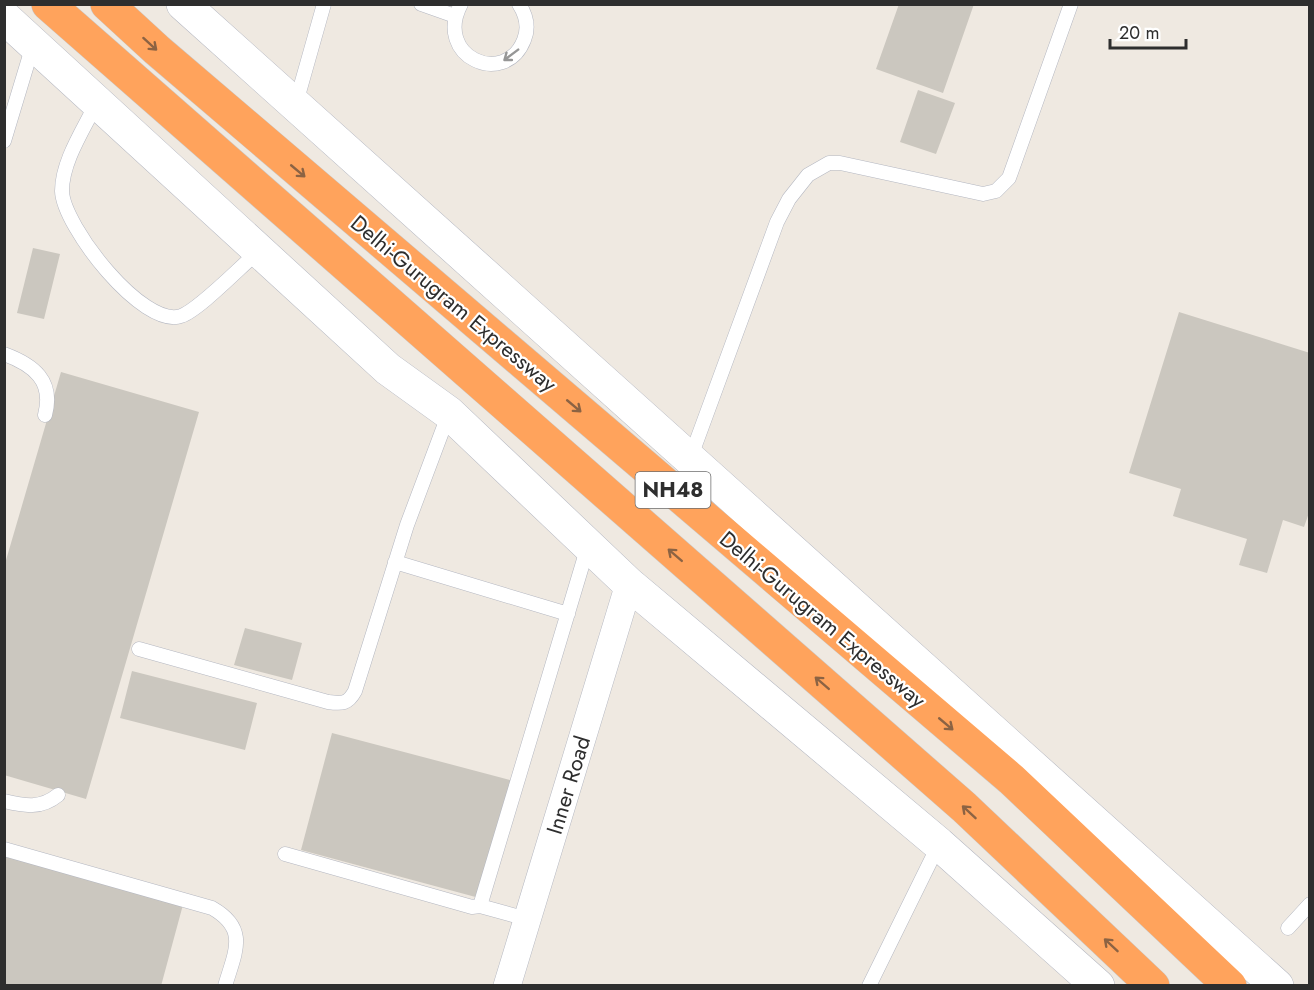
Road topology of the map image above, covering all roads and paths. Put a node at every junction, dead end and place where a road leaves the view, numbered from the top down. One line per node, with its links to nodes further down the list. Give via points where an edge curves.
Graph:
1 (48, 4): 37 (highway, Delhi-Gurugram Expressway / NH48, one-way to 1, via 964,807)
2 (107, 4): 38 (highway, Delhi-Gurugram Expressway / NH48, one-way to 38, via 1011,779)
3 (183, 4): 12 (main road)
4 (324, 4): 12 (lane)
5 (421, 4): 8 (lane)
6 (519, 4): 8 (lane, one-way to 8, via 526,24 521,46 504,61 492,64 470,58 461,50 453,28)
7 (1071, 4): 18 (lane, via 1009,178 996,191 984,194 840,162 816,168 802,180 777,222)
8 (458, 10)
9 (4, 17): 10 (main road)
10 (33, 43): 11 (main road); 13 (lane)
11 (97, 102): 14 (main road); 14 (lane, via 64,173 65,206 75,229 101,264 148,309 162,316 183,316)
12 (295, 105): 18 (main road)
13 (4, 141)
14 (258, 252): 16 (main road, via 388,369)
15 (4, 354): 17 (lane, via 34,370 46,386 49,402)
16 (449, 413): 19 (main road); 20 (lane)
17 (45, 415)
18 (690, 459): 39 (main road)
19 (589, 544): 21 (main road); 22 (lane)
20 (395, 562): 22 (lane); 23 (lane, via 355,691 343,704)
21 (628, 584): 26 (main road); 31 (street, Inner Road)
22 (568, 614): 30 (lane)
23 (139, 649)
24 (58, 795): 25 (lane, via 47,804 26,807)
25 (4, 801)
26 (939, 844): 35 (lane); 36 (main road)
27 (4, 849): 33 (lane, via 220,912 230,920 237,937)
28 (285, 854): 30 (lane, via 472,907)
29 (1310, 904): 32 (lane)
30 (480, 906): 31 (lane)
31 (527, 919): 34 (street, Inner Road)
32 (1288, 928)
33 (225, 986)
34 (507, 986)
35 (869, 986)
36 (1098, 986)
37 (1153, 986)
38 (1230, 986)
39 (1277, 986)

